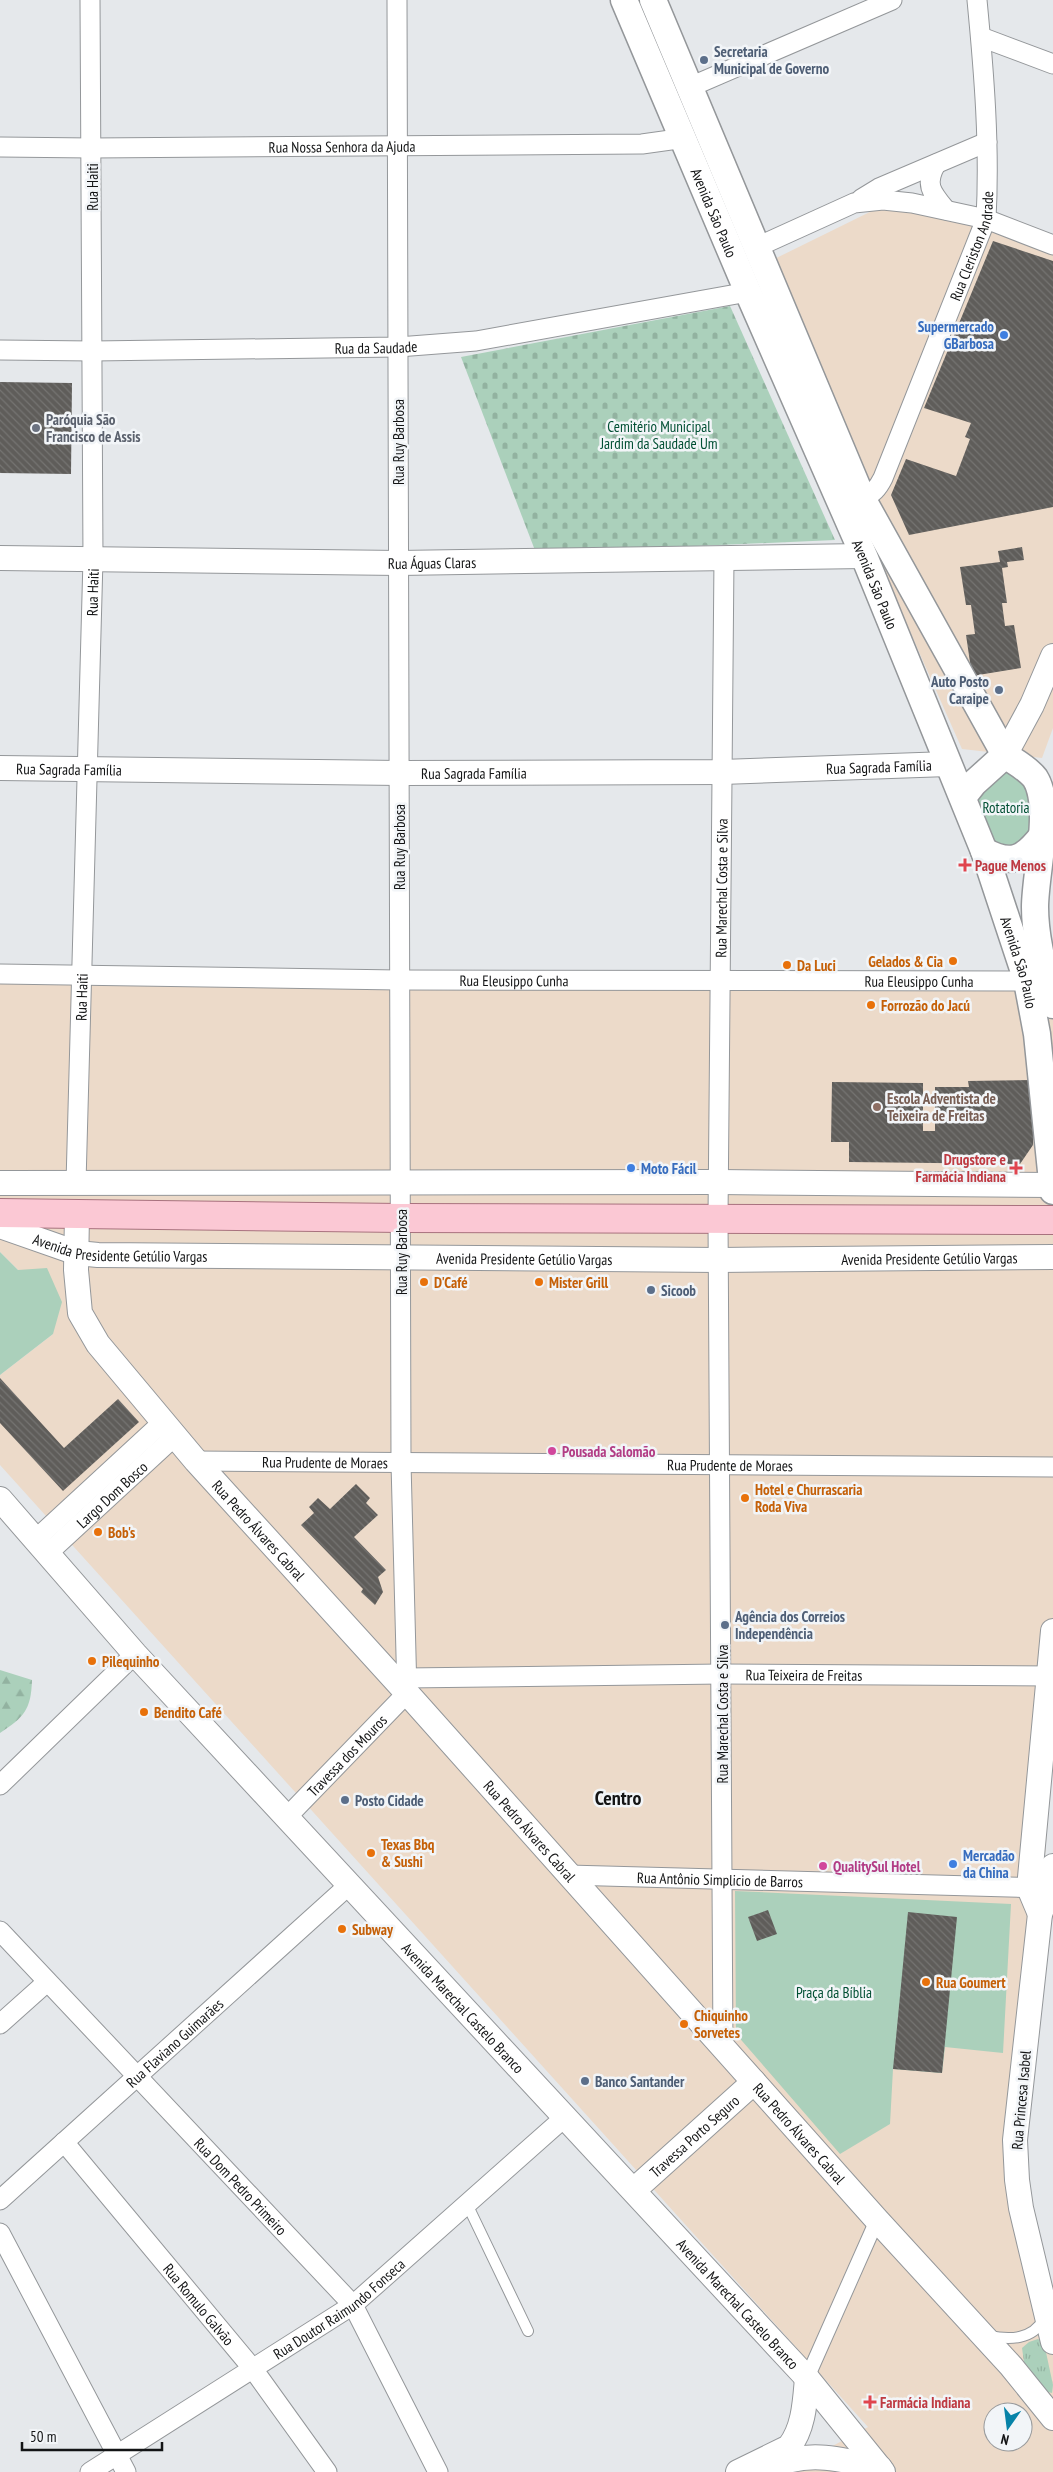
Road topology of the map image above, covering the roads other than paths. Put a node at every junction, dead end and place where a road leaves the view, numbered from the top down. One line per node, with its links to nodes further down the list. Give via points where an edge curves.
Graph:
1 (90, 0): 14 (street, Rua Haiti)
2 (397, 0): 12 (street, Rua Ruy Barbosa)
3 (624, 0): 10 (main road, Avenida São Paulo)
4 (653, 0): 9 (main road, Avenida São Paulo)
5 (892, 0): 9 (street)
6 (978, 0): 7 (street, Rua Cleriston Andrade)
7 (981, 38): 8 (street); 11 (street, Rua Cleriston Andrade)
8 (1053, 64)
9 (690, 87): 20 (main road, Avenida São Paulo)
10 (685, 138): 12 (street, Rua Nossa Senhora da Ajuda, via 642,144); 21 (main road, Avenida São Paulo)
11 (987, 142): 15 (street); 18 (street, Rua Cleriston Andrade)
12 (397, 146): 14 (street, Rua Nossa Senhora da Ajuda); 22 (street, Rua Ruy Barbosa)
13 (0, 147): 14 (street, Rua Nossa Senhora da Ajuda)
14 (92, 148): 24 (street, Rua Haiti)
15 (936, 164): 16 (street, via 878,188); 17 (street, via 930,174 929,185)
16 (854, 203): 17 (street, via 883,200); 20 (street)
17 (946, 210): 18 (street)
18 (986, 219): 19 (street); 25 (street, Rua Cleriston Andrade, via 884,478 878,488)
19 (1053, 245)
20 (757, 247): 25 (main road, Avenida São Paulo)
21 (748, 292): 22 (street, Rua da Saudade, via 476,341); 26 (main road, Avenida São Paulo)
22 (398, 347): 24 (street, Rua da Saudade); 30 (street, Rua Ruy Barbosa)
23 (0, 350): 24 (street, Rua da Saudade)
24 (93, 351): 29 (street, Rua Haiti)
25 (862, 498): 32 (main road, Avenida São Paulo)
26 (864, 556): 28 (street, Rua Águas Claras); 33 (main road, Avenida São Paulo)
27 (0, 558): 29 (street, Rua Águas Claras)
28 (724, 558): 30 (street, Rua Águas Claras); 36 (street, Rua Marechal Costa e Silva)
29 (93, 559): 30 (street, Rua Águas Claras); 35 (street, Rua Haiti)
30 (399, 563): 37 (street, Rua Ruy Barbosa)
31 (1053, 656): 32 (street)
32 (1005, 755): 39 (main road); 40 (main road, Avenida São Paulo, via 1019,763 1037,783 1043,800)
33 (948, 764): 36 (street, Rua Sagrada Família); 39 (main road, Avenida São Paulo)
34 (0, 768): 35 (street, Rua Sagrada Família)
35 (88, 768): 37 (street, Rua Sagrada Família); 44 (street, Rua Haiti)
36 (722, 772): 37 (street, Rua Sagrada Família); 46 (street, Rua Marechal Costa e Silva)
37 (400, 774): 45 (street, Rua Ruy Barbosa)
38 (1053, 795): 40 (street)
39 (963, 797): 41 (main road, Avenida São Paulo)
40 (1042, 836): 41 (main road, via 1030,853 1020,857 998,859); 42 (main road, Avenida São Paulo, via 1035,907)
41 (984, 851): 47 (main road, Avenida São Paulo)
42 (1046, 954): 48 (main road, Avenida São Paulo)
43 (0, 974): 44 (street, Rua Eleusippo Cunha)
44 (82, 975): 45 (street, Rua Eleusippo Cunha); 50 (street, Rua Haiti)
45 (398, 980): 46 (street, Rua Eleusippo Cunha); 51 (street, Rua Ruy Barbosa)
46 (720, 980): 47 (street, Rua Eleusippo Cunha); 49 (street, Rua Marechal Costa e Silva)
47 (1027, 981): 53 (main road, Avenida São Paulo, via 1037,1034)
48 (1053, 1005)
49 (718, 1182): 51 (street); 53 (street); 57 (street, Rua Marechal Costa e Silva)
50 (76, 1183): 51 (street); 52 (street)
51 (401, 1183): 56 (street, Rua Ruy Barbosa)
52 (7, 1186)
53 (1052, 1187)
54 (0, 1213): 55 (main road, Avenida Presidente Getúlio Vargas)
55 (78, 1215): 56 (main road, Avenida Presidente Getúlio Vargas); 60 (street, Rua Pedro Álvares Cabral)
56 (401, 1218): 57 (main road, Avenida Presidente Getúlio Vargas); 62 (street, Rua Ruy Barbosa)
57 (718, 1218): 58 (main road, Avenida Presidente Getúlio Vargas); 63 (street, Rua Marechal Costa e Silva)
58 (1053, 1220)
59 (0, 1226): 60 (street, Avenida Presidente Getúlio Vargas)
60 (77, 1253): 62 (street, Avenida Presidente Getúlio Vargas); 64 (street, Rua Pedro Álvares Cabral, via 80,1312 86,1326)
61 (1053, 1258): 63 (street, Avenida Presidente Getúlio Vargas)
62 (401, 1259): 63 (street, Avenida Presidente Getúlio Vargas); 66 (street, Rua Ruy Barbosa)
63 (719, 1260): 67 (street, Rua Marechal Costa e Silva)
64 (169, 1429): 65 (street, Rua Pedro Álvares Cabral); 70 (street, Largo Dom Bosco)
65 (196, 1461): 66 (street, Rua Prudente de Moraes); 75 (street, Rua Pedro Álvares Cabral)
66 (401, 1463): 67 (street, Rua Prudente de Moraes); 75 (street, Rua Ruy Barbosa)
67 (720, 1466): 68 (street, Rua Prudente de Moraes); 73 (street, Rua Marechal Costa e Silva)
68 (1053, 1467)
69 (0, 1499): 70 (street, Avenida Marechal Castelo Branco)
70 (41, 1547): 72 (street, Avenida Marechal Castelo Branco)
71 (1053, 1631): 74 (street, Rua Princesa Isabel)
72 (135, 1654): 76 (street); 77 (street, Avenida Marechal Castelo Branco)
73 (722, 1674): 74 (street, Rua Teixeira de Freitas); 75 (street, Rua Teixeira de Freitas); 79 (street, Rua Marechal Costa e Silva)
74 (1051, 1676): 80 (street, Rua Princesa Isabel)
75 (406, 1686): 77 (street, Travessa dos Mouros); 78 (street, Rua Pedro Álvares Cabral)
76 (0, 1785)
77 (287, 1817): 81 (street, Avenida Marechal Castelo Branco)
78 (568, 1875): 79 (street, Rua Antônio Simplicio de Barros); 85 (street, Rua Pedro Álvares Cabral)
79 (721, 1878): 80 (street, Rua Antônio Simplicio de Barros); 85 (street, Rua Marechal Costa e Silva)
80 (1046, 1883): 96 (street, Rua Princesa Isabel, via 1015,2140 1021,2208)
81 (349, 1885): 86 (street, Rua Flaviano Guimarães); 88 (street, Avenida Marechal Castelo Branco)
82 (0, 1931): 83 (street, Rua Dom Pedro Primeiro)
83 (47, 1982): 84 (street); 86 (street, Rua Dom Pedro Primeiro)
84 (0, 2024)
85 (723, 2048): 87 (street, Rua Pedro Álvares Cabral)
86 (136, 2077): 89 (street, Rua Flaviano Guimarães); 95 (street, Rua Dom Pedro Primeiro)
87 (754, 2082): 90 (street, Travessa Porto Seguro); 93 (street, Rua Pedro Álvares Cabral)
88 (564, 2117): 90 (street, Avenida Marechal Castelo Branco); 92 (street, Rua Doutor Raimundo Fonseca)
89 (64, 2142): 91 (street, Rua Flaviano Guimarães); 100 (street, Rua Romulo Galvão)
90 (634, 2190): 101 (street, Avenida Marechal Castelo Branco)
91 (0, 2200)
92 (467, 2204): 95 (street, Rua Doutor Raimundo Fonseca); 97 (lane)
93 (877, 2220): 98 (street, Rua Pedro Álvares Cabral); 101 (street)
94 (0, 2233): 103 (street)
95 (353, 2305): 100 (street, Rua Doutor Raimundo Fonseca); 109 (street, Rua Dom Pedro Primeiro)
96 (1047, 2314): 98 (lane, via 1039,2328 1025,2336 1005,2339); 99 (street, Rua Princesa Isabel)
97 (528, 2331)
98 (984, 2336): 102 (street, Rua Pedro Álvares Cabral)
99 (1053, 2342)
100 (253, 2369): 103 (street, Rua Doutor Raimundo Fonseca); 108 (street, Rua Romulo Galvão)
101 (807, 2378): 105 (street, Avenida Marechal Castelo Branco); 110 (street, via 802,2416 789,2447)
102 (1053, 2418)
103 (117, 2454): 106 (street, Rua Doutor Raimundo Fonseca); 107 (street)
104 (773, 2469): 105 (street, via 806,2457 829,2457)
105 (882, 2470)
106 (90, 2472)
107 (126, 2472)
108 (327, 2472)
109 (438, 2472)
110 (738, 2472)

